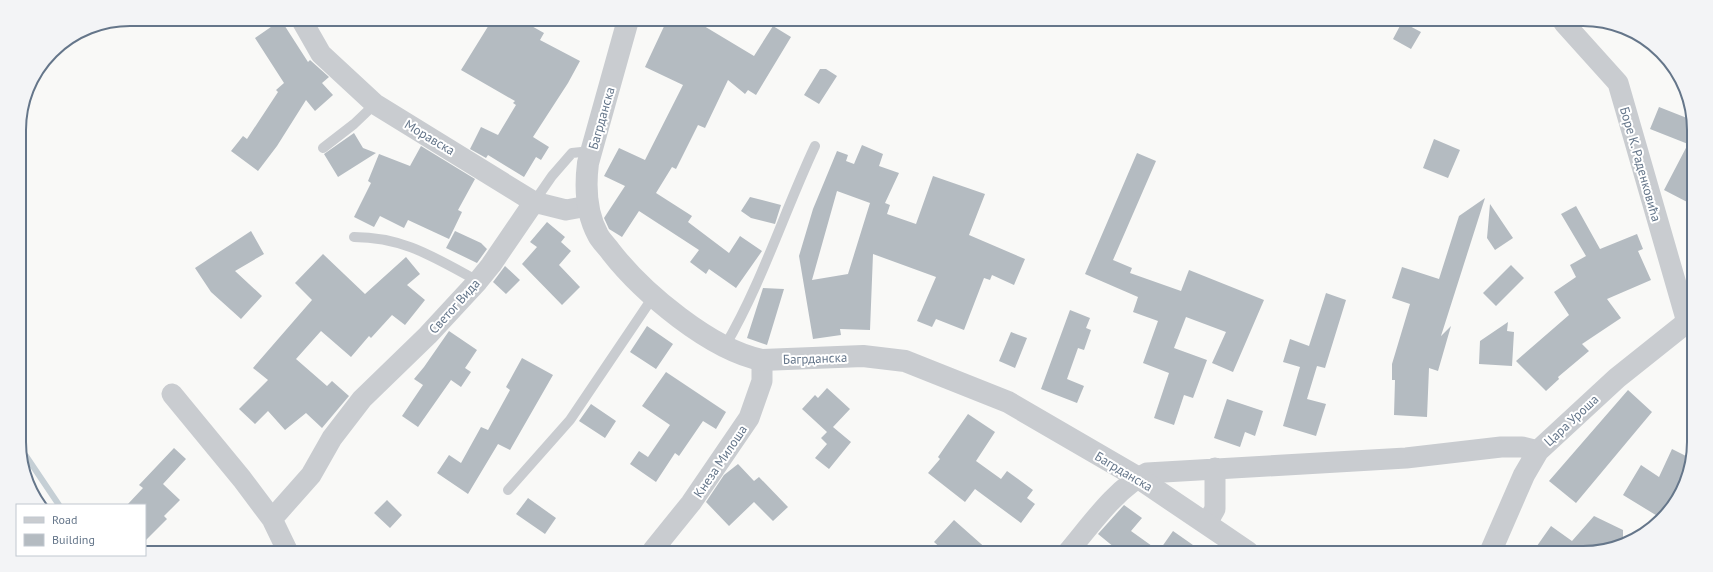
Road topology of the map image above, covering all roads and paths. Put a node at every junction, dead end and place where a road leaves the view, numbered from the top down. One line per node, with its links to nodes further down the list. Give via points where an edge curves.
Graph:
1 (305, 26): 4 (street, Моравска, via 321,54)
2 (626, 26): 7 (street, Багрданска)
3 (1567, 26): 13 (street, Боре К. Раденковића, via 1618,83)
4 (375, 104): 6 (lane); 8 (street, Моравска)
5 (815, 146): 15 (lane, via 738,324)
6 (323, 148)
7 (591, 151): 8 (lane, via 572,153); 9 (street, Багрданска, via 586,178)
8 (534, 202): 9 (street, Моравска, via 566,210); 11 (street, Светог Вида)
9 (588, 206): 12 (street, Багрданска, via 598,235 619,262)
10 (354, 237): 11 (lane, via 370,237 400,243 419,250)
11 (478, 281): 22 (street, Светог Вида, via 428,335 362,399 332,438 311,475)
12 (653, 297): 15 (street, Багрданска, via 686,322); 21 (lane, via 570,420)
13 (1687, 313)
14 (1687, 322): 18 (street, Цара Уроша, via 1617,378)
15 (725, 346): 16 (street, Багрданска, via 746,357)
16 (762, 360): 20 (street, Багрданска, via 863,356 905,361 1008,402); 25 (street, Кнеза Милоша, via 762,381 749,418 691,503)
17 (172, 394): 22 (street)
18 (1538, 451): 19 (street, via 1522,447 1501,447 1406,458); 28 (street, Цара Уроша, via 1524,475)
19 (1215, 468): 20 (street, via 1146,473); 23 (street, via 1215,509)
20 (1137, 477): 23 (street, Багрданска); 26 (street)
21 (508, 490)
22 (272, 519): 24 (street)
23 (1208, 523): 27 (street, Багрданска)
24 (286, 546)
25 (657, 546)
26 (1073, 546)
27 (1240, 546)
28 (1493, 546)

